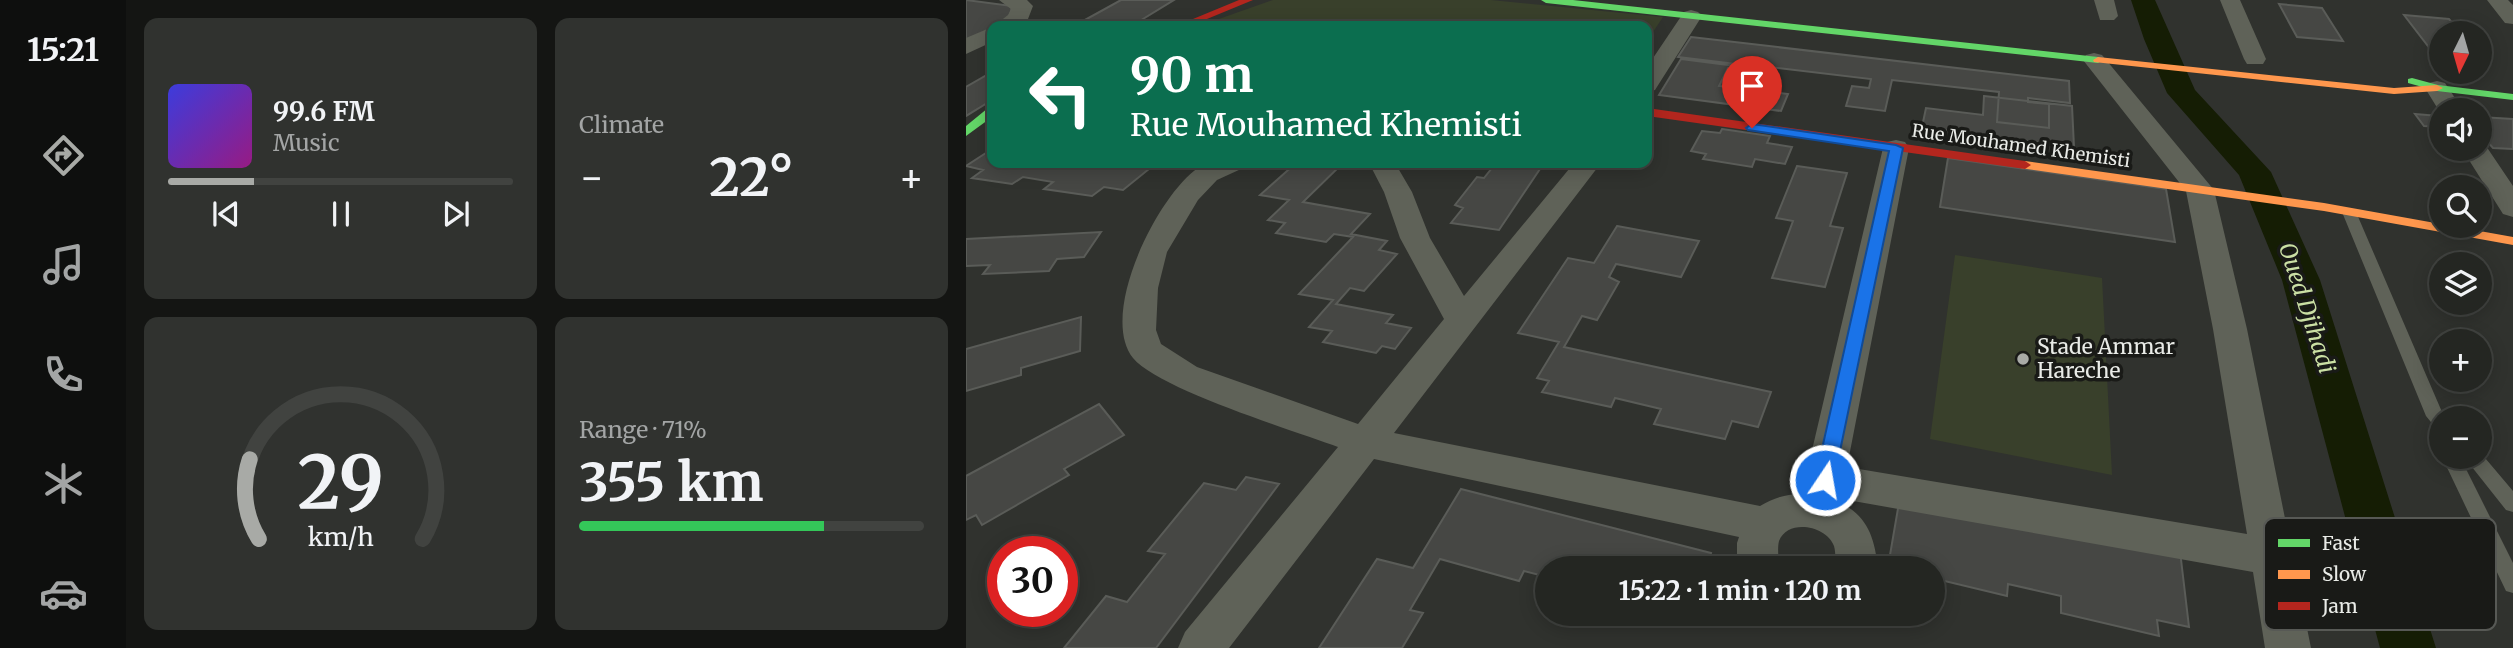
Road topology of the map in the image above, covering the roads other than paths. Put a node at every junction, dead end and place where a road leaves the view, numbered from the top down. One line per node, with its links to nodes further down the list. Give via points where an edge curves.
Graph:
1 (1009, 0): 6 (street, via 1023,6)
2 (1546, 0): 5 (main road)
3 (2230, 0): 11 (street)
4 (1241, 1): 7 (main road)
5 (1691, 16): 10 (main road); 13 (street)
6 (1014, 21)
7 (1193, 21)
8 (987, 36): 9 (street)
9 (966, 47)
10 (2094, 60): 14 (main road, via 2394,91); 25 (street)
11 (2255, 60)
12 (2310, 66): 14 (main road, via 2392,75)
13 (1652, 77)
14 (2437, 88): 15 (main road); 16 (street)
15 (2513, 97)
16 (2443, 98)
17 (1652, 112): 20 (main road, Rue Mouhamed Khemisti)
18 (987, 115): 19 (main road)
19 (966, 132)
20 (1896, 148): 25 (main road, Rue Mouhamed Khemisti); 34 (street)
21 (2483, 161): 26 (street)
22 (1220, 168): 31 (street, via 1207,174 1186,196 1152,252 1142,288 1139,330 1146,351 1185,376)
23 (1385, 168): 29 (street, via 1415,238)
24 (1584, 168): 29 (street)
25 (2212, 192): 27 (main road, Rue Mouhamed Khemisti); 36 (street, via 2230,328)
26 (2513, 208)
27 (2349, 212): 28 (main road); 30 (lane)
28 (2513, 241)
29 (1461, 320): 31 (street)
30 (2432, 406)
31 (1365, 442): 38 (street); 45 (street)
32 (2457, 469): 37 (lane)
33 (2483, 469): 35 (lane)
34 (1820, 495): 38 (street); 41 (street, via 1831,516 1845,525 1854,539); 42 (street)
35 (2513, 504)
36 (2265, 518)
37 (2481, 518)
38 (1765, 525): 40 (street, via 1757,538)
39 (2496, 549): 43 (lane)
40 (1756, 556)
41 (1858, 556)
42 (2264, 556)
43 (2513, 584)
44 (2285, 630): 46 (street)
45 (1201, 648)
46 (2288, 648)

